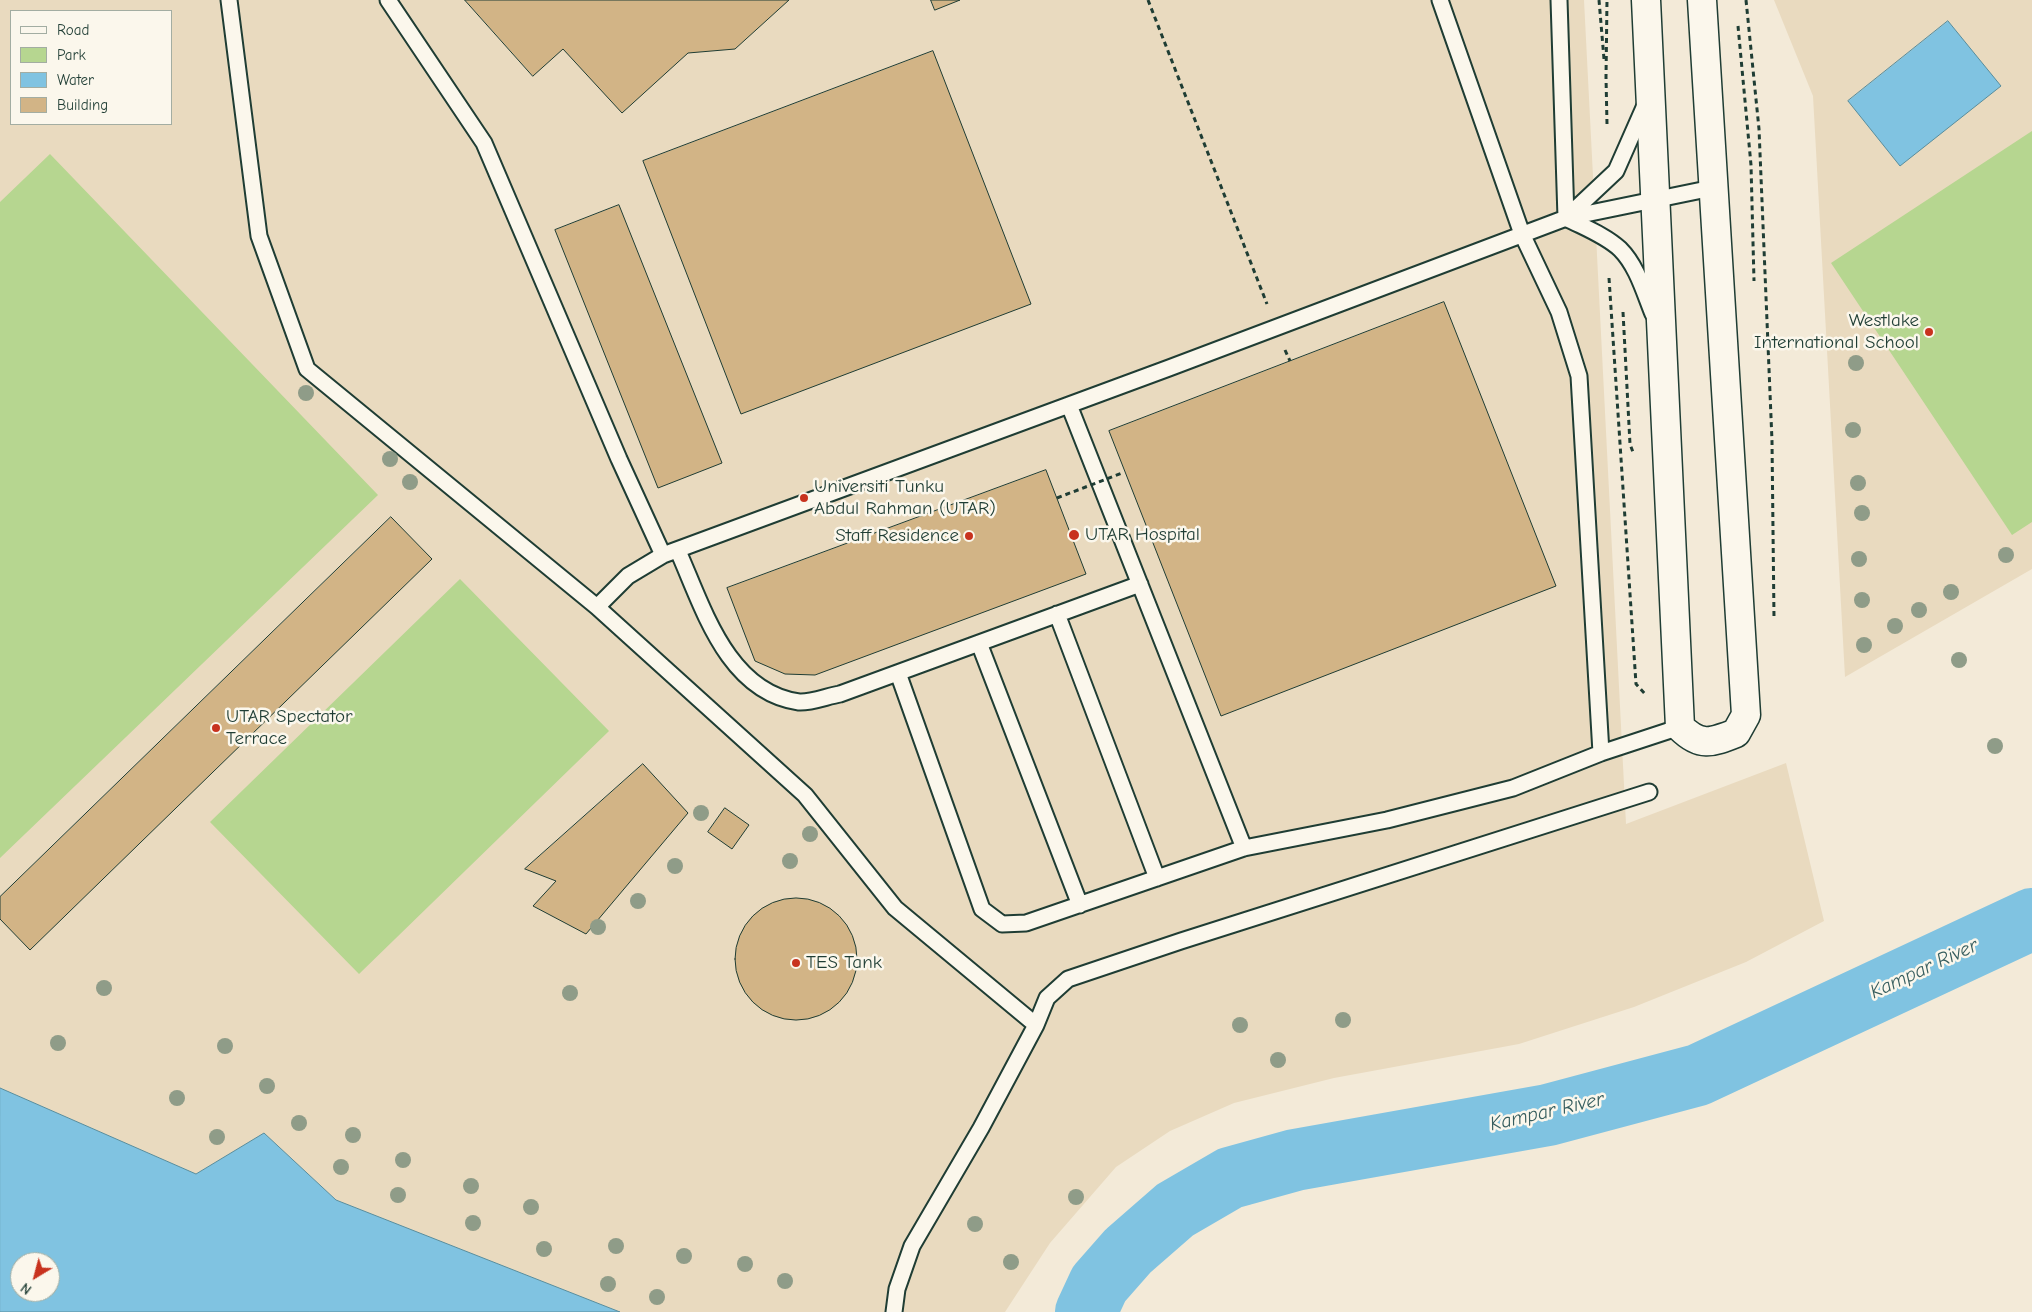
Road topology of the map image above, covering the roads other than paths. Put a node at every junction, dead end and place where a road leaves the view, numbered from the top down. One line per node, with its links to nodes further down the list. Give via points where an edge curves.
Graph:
1 (229, 0): 17 (lane, via 259,236 307,368)
2 (388, 0): 15 (lane, via 484,143)
3 (1440, 0): 11 (lane)
4 (1559, 0): 10 (lane)
5 (1646, 0): 7 (street)
6 (1702, 0): 8 (street)
7 (1650, 92): 9 (street); 10 (lane, via 1616,171)
8 (1712, 188): 9 (lane); 21 (street, via 1746,715 1736,733 1711,743 1691,738)
9 (1655, 200): 10 (lane); 12 (street)
10 (1566, 218): 11 (lane); 12 (lane, via 1620,249 1636,271)
11 (1522, 234): 13 (lane); 22 (lane, via 1559,312 1579,376)
12 (1660, 332): 21 (street)
13 (1069, 405): 14 (lane); 16 (lane)
14 (678, 551): 15 (lane); 20 (lane, via 718,641 742,671 768,692 800,702 840,694)
15 (663, 555): 17 (lane, via 628,576)
16 (1140, 584): 18 (lane); 24 (lane)
17 (597, 607): 27 (lane, via 805,795 895,908)
18 (1057, 614): 19 (lane); 25 (lane)
19 (979, 643): 20 (lane); 26 (lane)
20 (898, 673): 26 (lane, via 982,909 1002,924 1026,923)
21 (1680, 727): 22 (lane)
22 (1601, 753): 24 (lane, via 1513,788 1451,805)
23 (1649, 792): 27 (lane, via 1068,979 1047,998)
24 (1244, 848): 25 (lane)
25 (1157, 878): 26 (lane)
26 (1080, 905)
27 (1036, 1025): 28 (lane, via 912,1246 897,1289)
28 (894, 1312)

